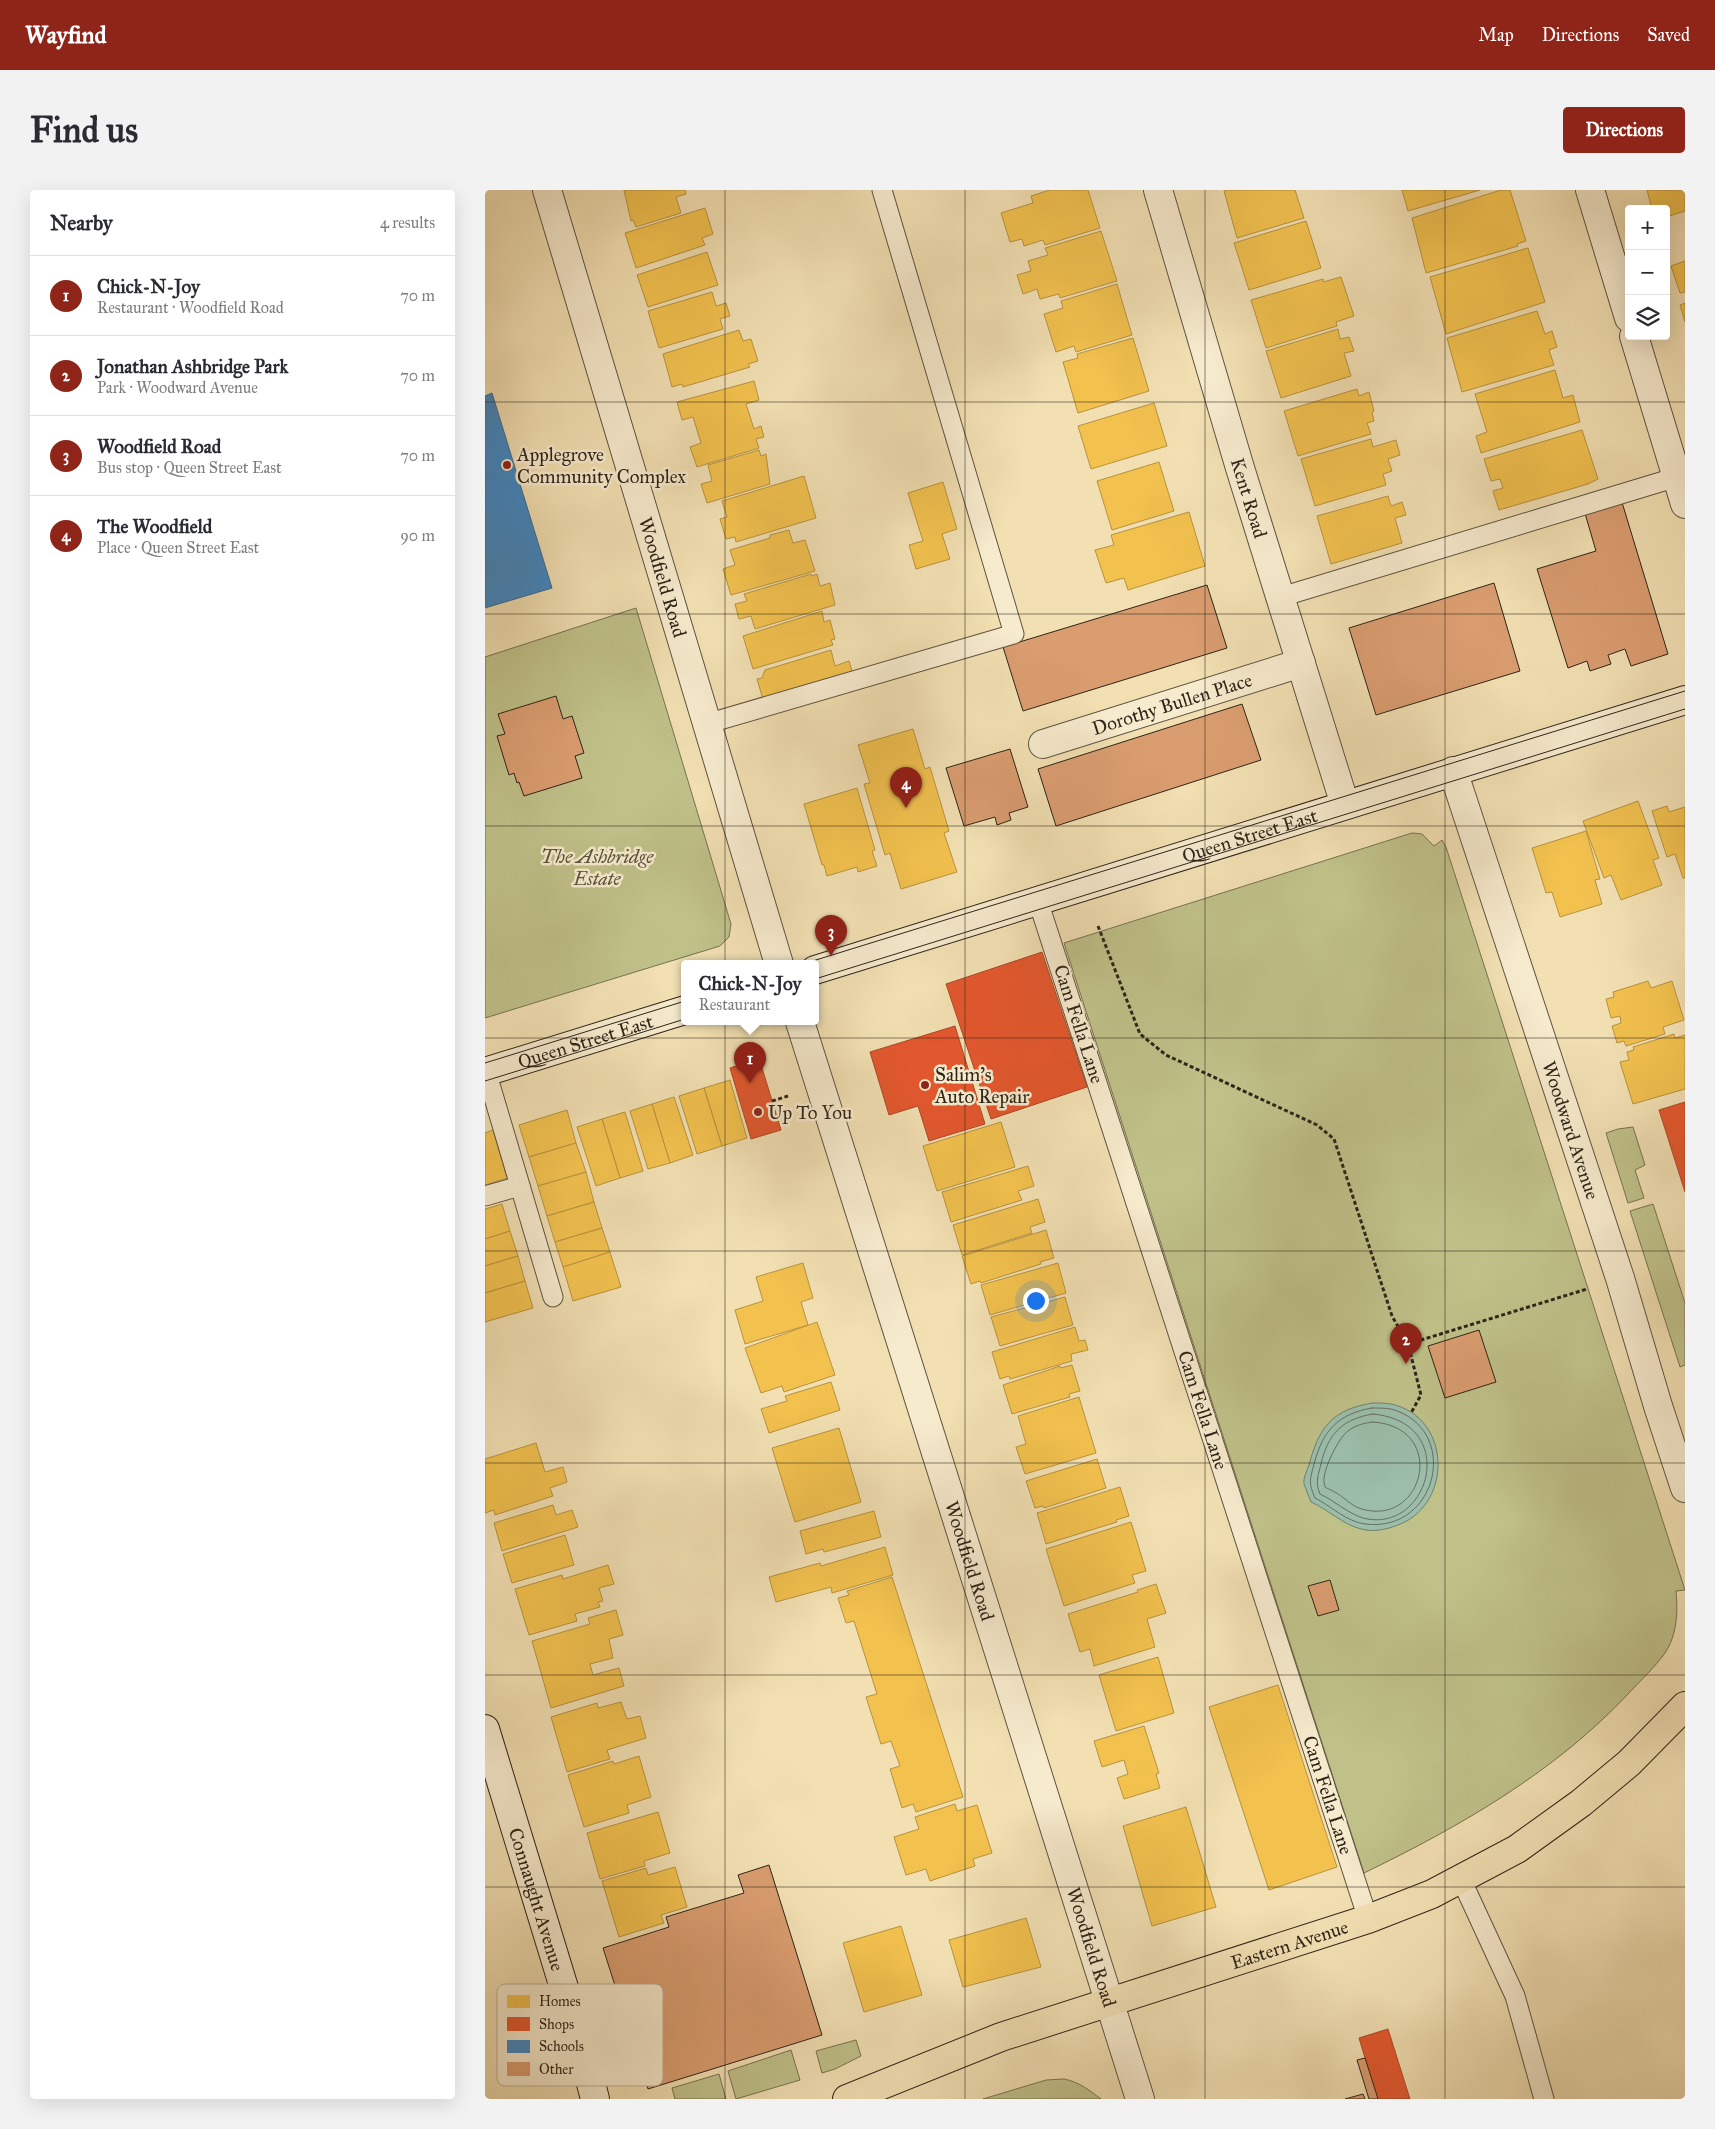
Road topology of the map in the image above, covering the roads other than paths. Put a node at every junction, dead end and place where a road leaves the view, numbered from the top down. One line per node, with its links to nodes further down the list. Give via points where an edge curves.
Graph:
1 (547, 190): 12 (street, Woodfield Road)
2 (882, 190): 12 (lane, via 1014,634)
3 (1158, 190): 9 (street, Kent Road)
4 (1590, 190): 5 (street)
5 (1625, 305)
6 (1635, 340): 7 (street)
7 (1677, 477): 8 (street); 9 (lane)
8 (1685, 504)
9 (1281, 598): 10 (street, Kent Road)
10 (1301, 663): 13 (street, Dorothy Bullen Place); 15 (street, Kent Road)
11 (1685, 700): 14 (street, Queen Street East)
12 (706, 724): 17 (street, Woodfield Road)
13 (1043, 744)
14 (1453, 771): 15 (street, Queen Street East); 25 (street, Woodward Avenue, via 1620,1278)
15 (1345, 805): 16 (street, Queen Street East)
16 (1038, 901): 18 (street, Queen Street East); 29 (lane, Cam Fella Lane)
17 (778, 960)
18 (819, 969)
19 (681, 1011): 21 (street, Queen Street East)
20 (800, 1025): 31 (street, Woodfield Road)
21 (486, 1071): 22 (lane)
22 (520, 1186): 23 (lane); 24 (lane)
23 (485, 1196)
24 (553, 1297)
25 (1685, 1488)
26 (1685, 1706): 28 (main road, Eastern Avenue, via 1629,1762 1581,1803 1517,1849)
27 (485, 1729): 30 (street, Connaught Avenue)
28 (1461, 1879): 29 (main road, Eastern Avenue); 36 (lane, via 1515,1996)
29 (1368, 1919): 31 (main road, Eastern Avenue)
30 (563, 1984)
31 (1109, 2001): 34 (main road, Eastern Avenue, via 1001,2036); 35 (street, Woodfield Road)
32 (592, 2086): 33 (street, Connaught Avenue)
33 (595, 2099)
34 (847, 2099)
35 (1140, 2099)
36 (1544, 2099)

